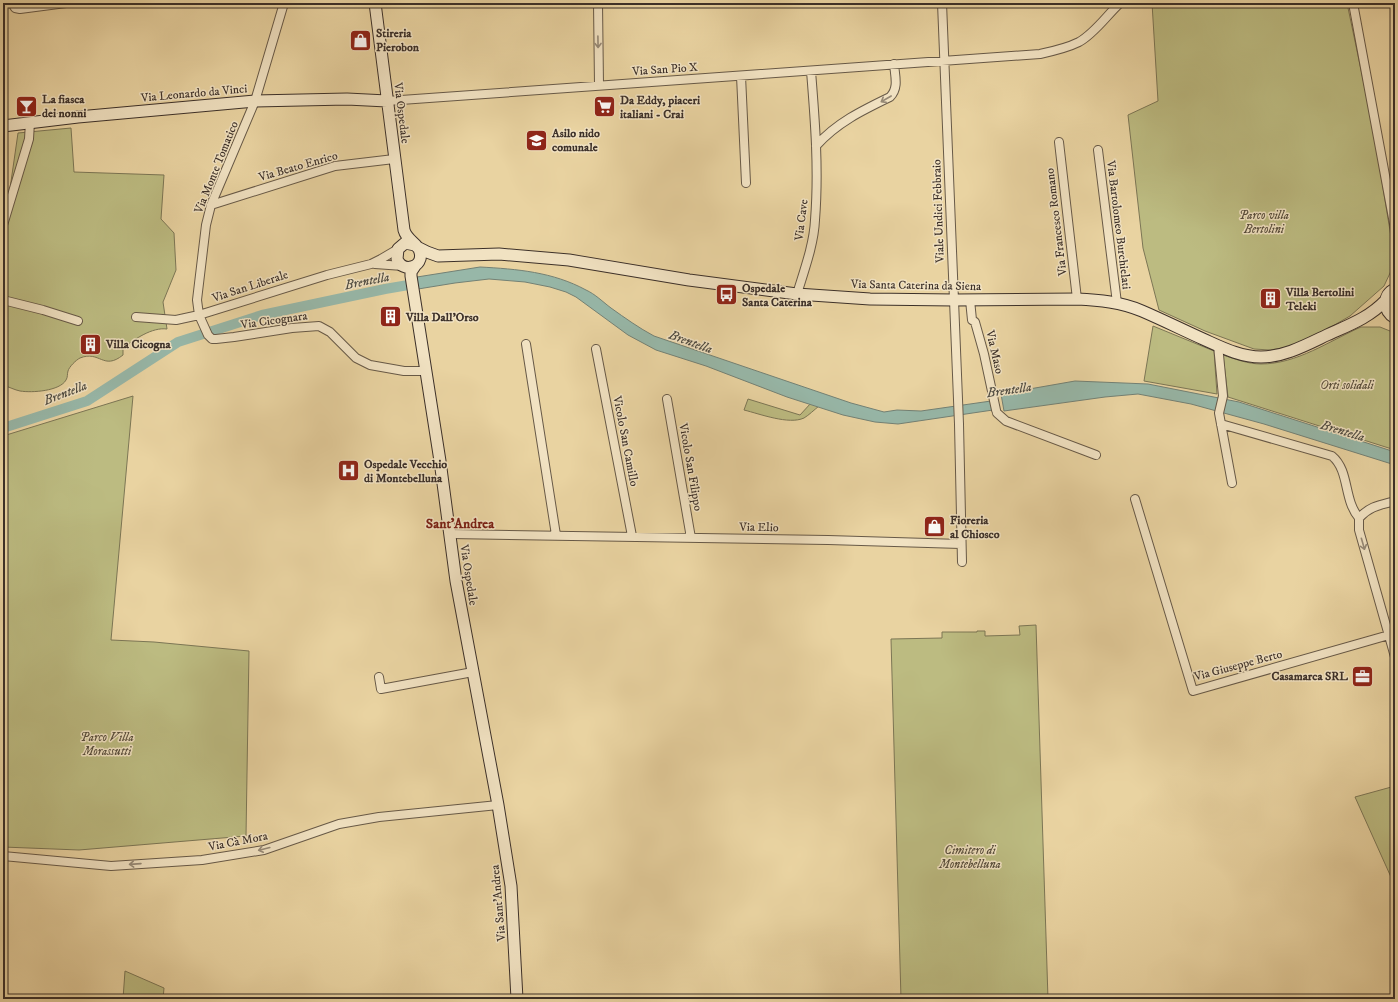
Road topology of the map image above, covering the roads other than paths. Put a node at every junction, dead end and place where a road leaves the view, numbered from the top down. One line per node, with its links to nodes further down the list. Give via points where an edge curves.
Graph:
1 (12, 3): 2 (street, via 15,8 20,9)
2 (66, 3)
3 (284, 3): 14 (street, Via Monte Tomatico)
4 (376, 3): 15 (street, Via Ospedale)
5 (598, 3): 13 (street, one-way to 13)
6 (942, 3): 9 (street, Viale Undici Febbraio)
7 (1120, 3): 9 (street, Via San Pio X, via 1089,35 1059,50 1040,54)
8 (1353, 3): 26 (street)
9 (944, 62): 10 (street, Via San Pio X); 36 (street, Viale Undici Febbraio)
10 (894, 64): 11 (street, Via San Pio X); 19 (street, one-way to 19, via 894,93 854,115 832,130)
11 (811, 71): 12 (street, Via San Pio X); 19 (street, Via Cave)
12 (741, 76): 13 (street, Via San Pio X); 22 (street)
13 (599, 85): 15 (street, Via San Pio X)
14 (255, 101): 15 (street, Via Leonardo da Vinci); 16 (street, Via Leonardo da Vinci); 23 (street, Via Monte Tomatico)
15 (387, 101): 21 (street, Via Ospedale)
16 (30, 122): 17 (street, Via Leonardo da Vinci); 24 (street, via 29,139)
17 (3, 126)
18 (1059, 142): 34 (street, Via Francesco Romano)
19 (816, 146): 33 (street, Via Cave, via 815,221 807,264)
20 (1098, 150): 38 (street, Via Bartolomeo Burchielati)
21 (394, 159): 23 (street, Via Beato Enrico, via 335,166); 25 (street, Via Ospedale)
22 (746, 182)
23 (211, 205): 39 (street, Via Monte Tomatico, via 206,225 197,300)
24 (3, 225)
25 (404, 226): 27 (street, Via Ospedale, via 407,237); 28 (street, Via Ospedale)
26 (1395, 229)
27 (416, 246): 28 (street, via 405,243); 29 (street, Via Santa Caterina da Siena, via 436,256); 31 (street, via 420,257)
28 (398, 248): 30 (street, Via San Liberale); 31 (street, via 396,259)
29 (449, 257): 31 (street, Via Santa Caterina da Siena); 33 (street, Via Santa Caterina da Siena, via 499,254 569,260 689,280)
30 (370, 264): 31 (street, Via San Liberale); 39 (street, Via San Liberale, via 327,274)
31 (409, 266): 47 (street, Via Ospedale)
32 (1392, 291): 40 (street, via 1386,308); 42 (street, Via Santa Caterina da Siena, via 1376,310)
33 (797, 294): 36 (street, Via Santa Caterina da Siena, via 870,299)
34 (1077, 298): 37 (street, Via Santa Caterina da Siena); 38 (street, Via Santa Caterina da Siena)
35 (3, 300): 43 (street)
36 (954, 300): 37 (street, Via Santa Caterina da Siena); 59 (street, Viale Undici Febbraio)
37 (970, 300): 50 (street, Via Maso, via 972,320 975,322 984,354 996,412 1006,421)
38 (1117, 303): 45 (street, Via Santa Caterina da Siena, via 1140,310)
39 (199, 315): 41 (street, Via San Liberale, via 176,320); 47 (street, Via Cicognara, via 208,335 212,338 319,326 330,332 356,358 370,365)
40 (1393, 316): 42 (street, Via Santa Caterina da Siena)
41 (136, 317)
42 (1366, 317): 45 (street, Via Santa Caterina da Siena, via 1284,354 1261,357 1244,355)
43 (78, 321)
44 (526, 344): 56 (street)
45 (1218, 345): 49 (street, via 1223,396 1219,412)
46 (596, 349): 57 (street, Vicolo San Camillo)
47 (425, 372): 55 (street, Via Ospedale)
48 (667, 400): 58 (street, Vicolo San Filippo)
49 (1221, 424): 51 (street); 54 (street, via 1332,456 1340,465 1350,505)
50 (1096, 455)
51 (1232, 483)
52 (1136, 499): 61 (street, Via Giuseppe Berto, via 1193,691)
53 (1395, 501): 54 (street, via 1374,507)
54 (1359, 518): 61 (street, one-way to 61, via 1360,532)
55 (450, 534): 56 (street, Via Elio); 63 (street, Via Ospedale)
56 (556, 536): 57 (street, Via Elio)
57 (632, 536): 58 (street, Via Elio)
58 (691, 538): 59 (street, Via Elio)
59 (961, 544): 60 (street, Viale Undici Febbraio)
60 (962, 562)
61 (1389, 635): 62 (street)
62 (1395, 657)
63 (473, 672): 64 (street, via 381,689); 65 (street, Via Ospedale)
64 (379, 677)
65 (498, 805): 66 (street, Via Cà Mora, one-way to 66, via 379,817 339,824 264,850 202,860 111,866); 67 (street, Via Sant'Andrea, via 511,886)
66 (3, 856)
67 (518, 999)

